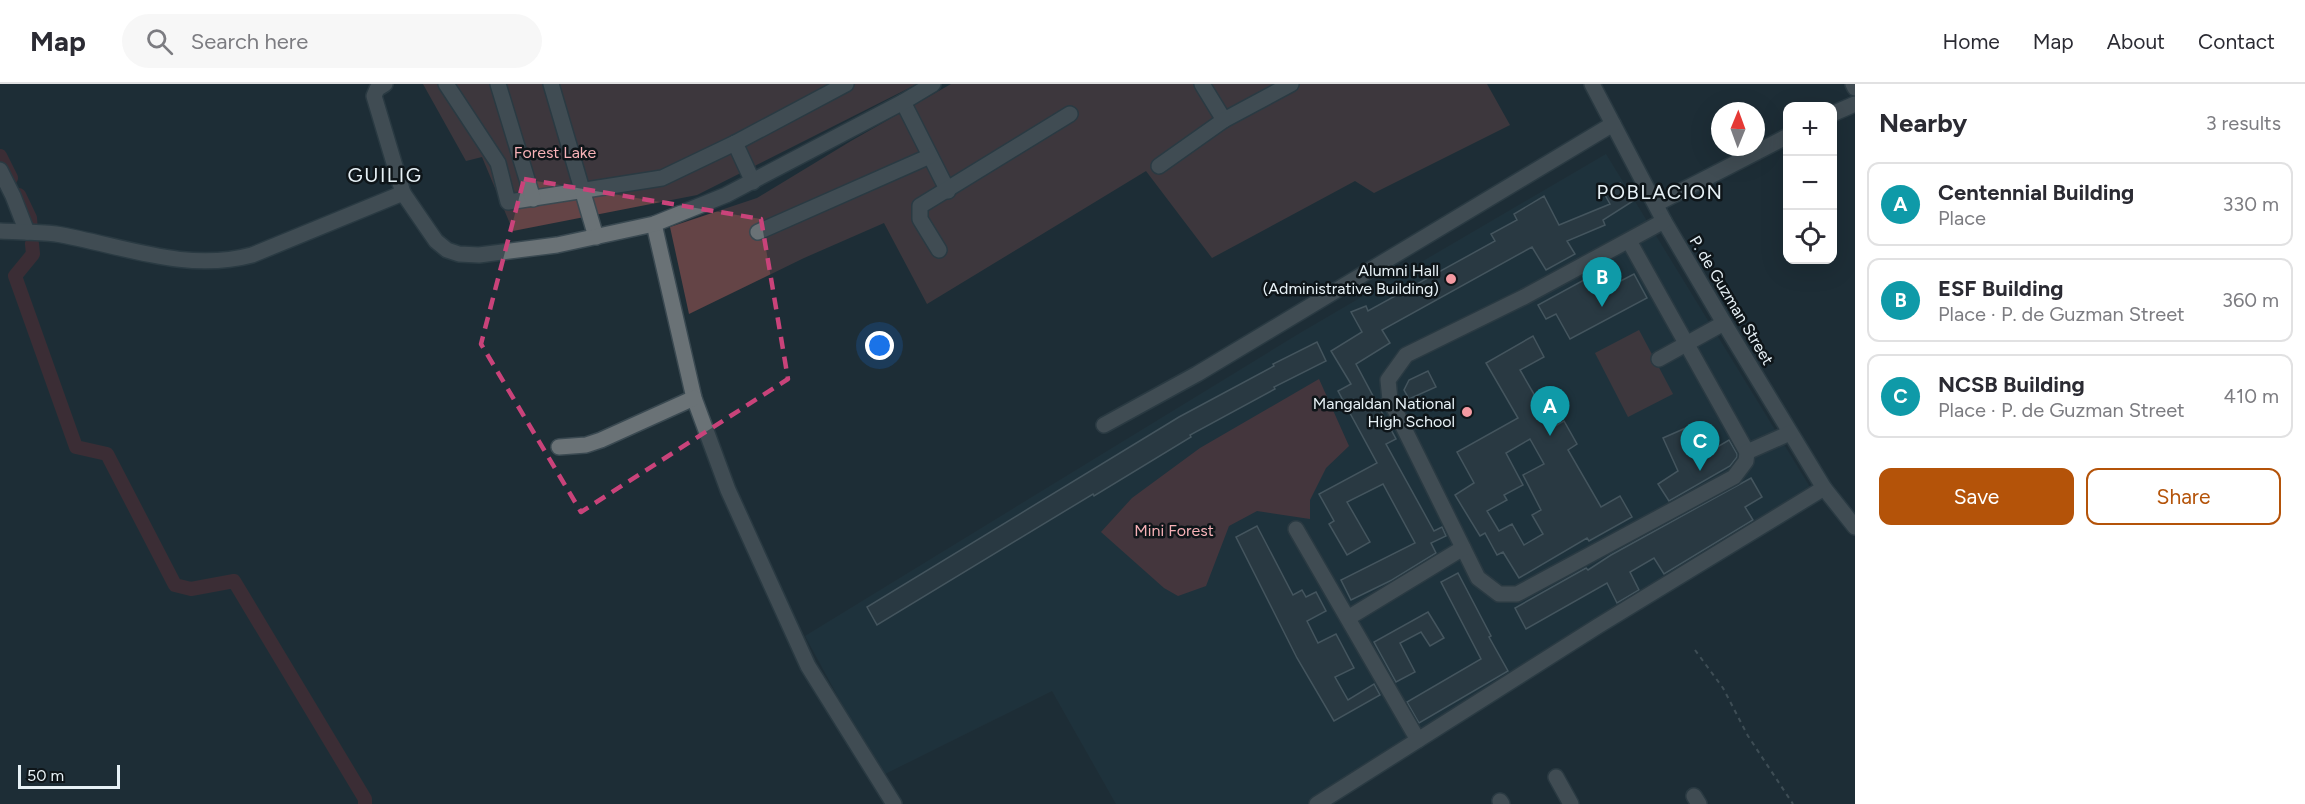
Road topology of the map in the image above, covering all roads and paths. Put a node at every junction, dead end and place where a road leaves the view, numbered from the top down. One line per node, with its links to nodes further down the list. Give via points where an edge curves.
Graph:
1 (385, 84): 26 (street, via 374,96)
2 (446, 84): 27 (street, via 498,163 508,202)
3 (498, 84): 27 (street)
4 (551, 84): 24 (street)
5 (846, 84): 19 (street)
6 (933, 84): 12 (street)
7 (1202, 84): 16 (street)
8 (1291, 84): 16 (street)
9 (1592, 84): 17 (street, P. de Guzman Street)
10 (1853, 84): 11 (street)
11 (1855, 88)
12 (903, 102): 20 (street); 23 (street)
13 (1855, 104): 14 (street)
14 (1837, 112)
15 (1070, 114): 25 (street)
16 (1224, 120): 21 (street)
17 (1613, 124): 28 (street, P. de Guzman Street); 41 (street, via 1197,374)
18 (1783, 139): 28 (street)
19 (735, 142): 23 (street); 24 (street, via 662,178)
20 (930, 156): 25 (street); 33 (street)
21 (1159, 166)
22 (0, 170): 32 (street)
23 (753, 182): 30 (street)
24 (583, 189): 27 (street); 34 (street)
25 (948, 190): 36 (street, via 920,206 920,219)
26 (403, 193): 32 (street, via 232,260 176,260 57,234); 34 (street, via 436,241 459,254 500,253)
27 (533, 199)
28 (1656, 204): 29 (street, P. de Guzman Street)
29 (1664, 221): 35 (street); 37 (street, P. de Guzman Street)
30 (654, 224): 34 (street); 40 (street)
31 (0, 231): 32 (street)
32 (27, 232)
33 (758, 232)
34 (596, 237)
35 (1629, 241): 38 (street); 48 (street, via 1406,355 1388,380 1390,400)
36 (939, 250)
37 (1724, 323): 38 (street); 42 (street, P. de Guzman Street)
38 (1686, 345): 39 (street); 44 (street)
39 (1659, 359)
40 (694, 398): 43 (street, via 601,440); 53 (street, via 728,490 808,666)
41 (1104, 425)
42 (1790, 433): 44 (street); 45 (street, P. de Guzman Street)
43 (559, 447)
44 (1747, 452): 48 (street, via 1746,461 1734,477 1517,594 1499,594 1478,578)
45 (1824, 488): 46 (street, P. de Guzman Street); 51 (street)
46 (1855, 527)
47 (1296, 529): 49 (street)
48 (1463, 549): 49 (street)
49 (1348, 618): 51 (street)
50 (1695, 650): 56 (path, via 1723,688 1748,736)
51 (1418, 740): 54 (street)
52 (1556, 777): 55 (street)
53 (894, 804)
54 (1317, 804)
55 (1571, 804)
56 (1793, 804)

